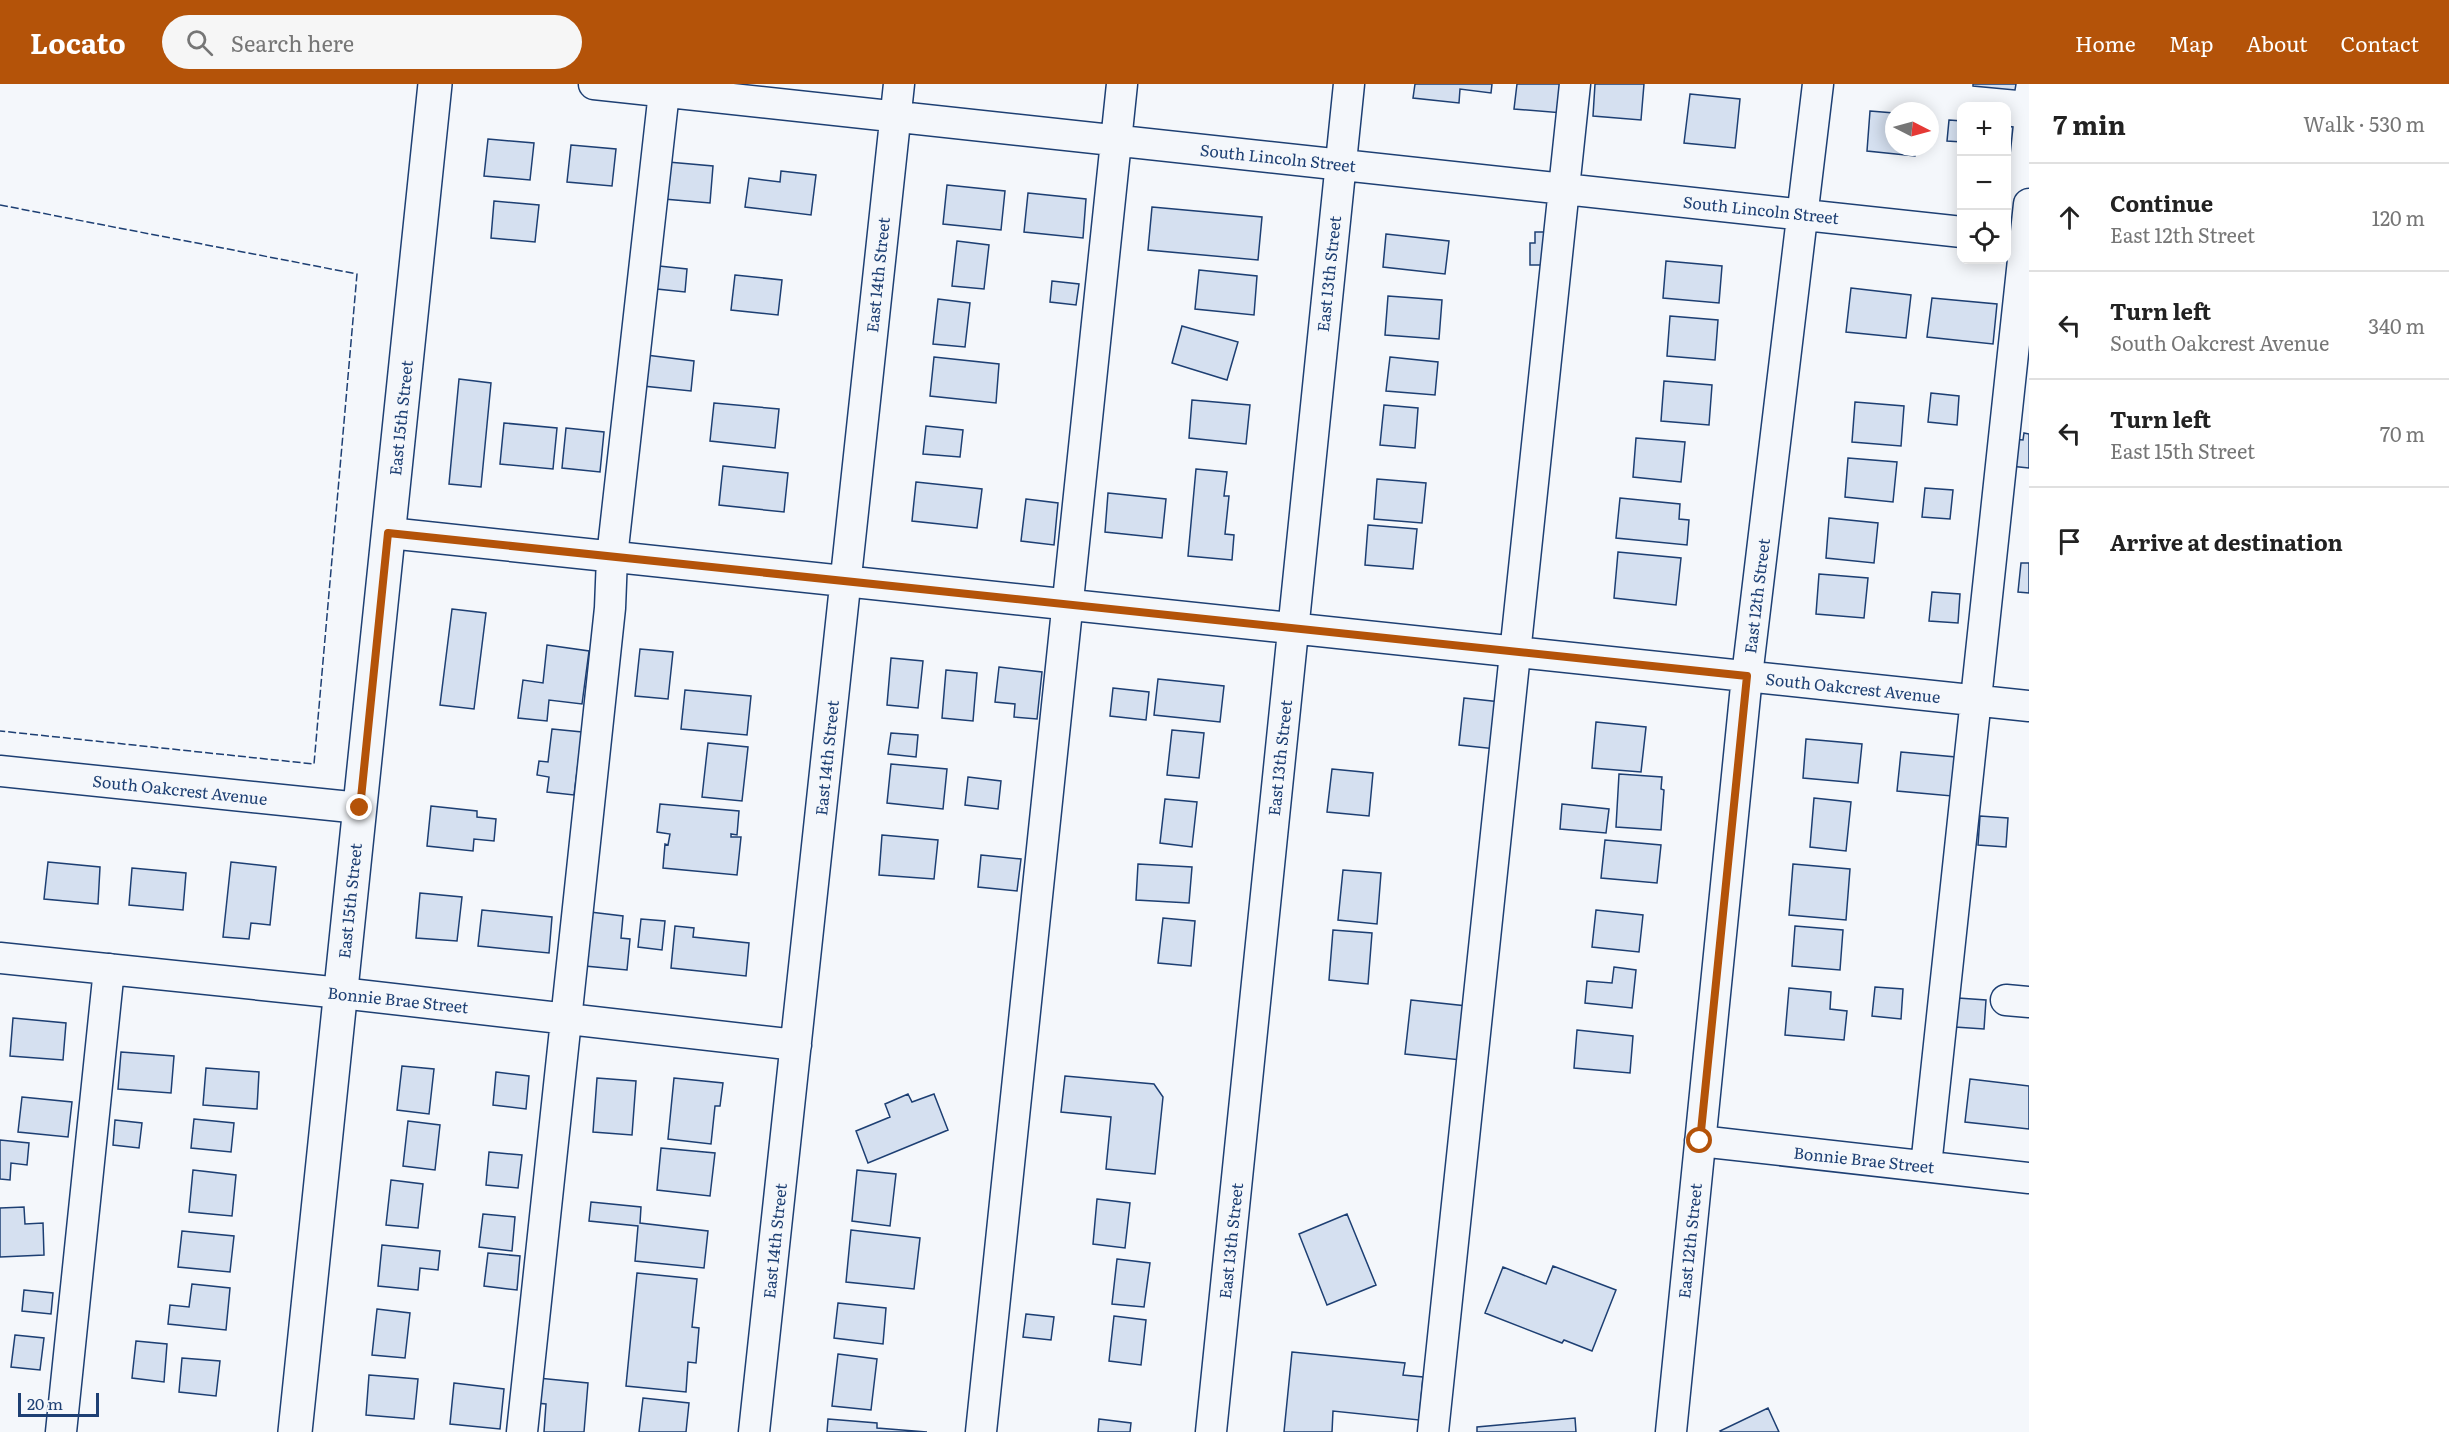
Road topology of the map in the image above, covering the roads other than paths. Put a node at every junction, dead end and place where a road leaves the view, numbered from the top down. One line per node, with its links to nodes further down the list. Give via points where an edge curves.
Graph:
1 (435, 84): 17 (main road, East 15th Street)
2 (594, 84): 8 (street, South Lincoln Street)
3 (899, 84): 9 (street, East 14th Street)
4 (1122, 84): 10 (street)
5 (1349, 84): 11 (street, East 13th Street)
6 (1575, 84): 12 (street)
7 (1818, 84): 14 (street, East 12th Street)
8 (664, 92): 9 (street, South Lincoln Street); 18 (street)
9 (895, 117): 10 (street, South Lincoln Street); 19 (street, East 14th Street)
10 (1116, 141): 11 (street, South Lincoln Street); 20 (street)
11 (1340, 165): 12 (street, South Lincoln Street); 21 (street, East 13th Street)
12 (1564, 189): 14 (street, South Lincoln Street); 22 (street)
13 (2029, 204): 16 (street)
14 (1804, 215): 15 (street, South Lincoln Street); 23 (street, East 12th Street)
15 (1957, 231)
16 (2020, 238): 24 (street)
17 (388, 533): 18 (street, South Oakcrest Avenue); 27 (main road, East 15th Street)
18 (612, 557): 19 (street, South Oakcrest Avenue); 31 (street, via 610,608)
19 (846, 581): 20 (street, South Oakcrest Avenue); 32 (street, East 14th Street)
20 (1067, 604): 21 (street, South Oakcrest Avenue); 40 (street)
21 (1293, 628): 22 (street, South Oakcrest Avenue); 41 (street, East 13th Street)
22 (1516, 652): 23 (street, South Oakcrest Avenue); 42 (street)
23 (1747, 676): 24 (street, South Oakcrest Avenue); 33 (street, East 12th Street)
24 (1976, 700): 25 (street, South Oakcrest Avenue); 34 (street)
25 (2029, 706)
26 (0, 771): 27 (street, South Oakcrest Avenue)
27 (360, 808): 30 (main road, East 15th Street)
28 (0, 958): 29 (street, Bonnie Brae Street)
29 (109, 969): 30 (street, Bonnie Brae Street); 36 (street)
30 (341, 993): 31 (street, Bonnie Brae Street); 37 (main road, East 15th Street)
31 (566, 1019): 32 (street, Bonnie Brae Street); 38 (street)
32 (796, 1045): 39 (street, East 14th Street)
33 (1700, 1141): 34 (street, Bonnie Brae Street); 43 (street, East 12th Street)
34 (1926, 1167): 35 (street, Bonnie Brae Street)
35 (2029, 1179)
36 (61, 1432)
37 (295, 1432)
38 (522, 1432)
39 (754, 1432)
40 (981, 1432)
41 (1211, 1432)
42 (1433, 1432)
43 (1671, 1432)

